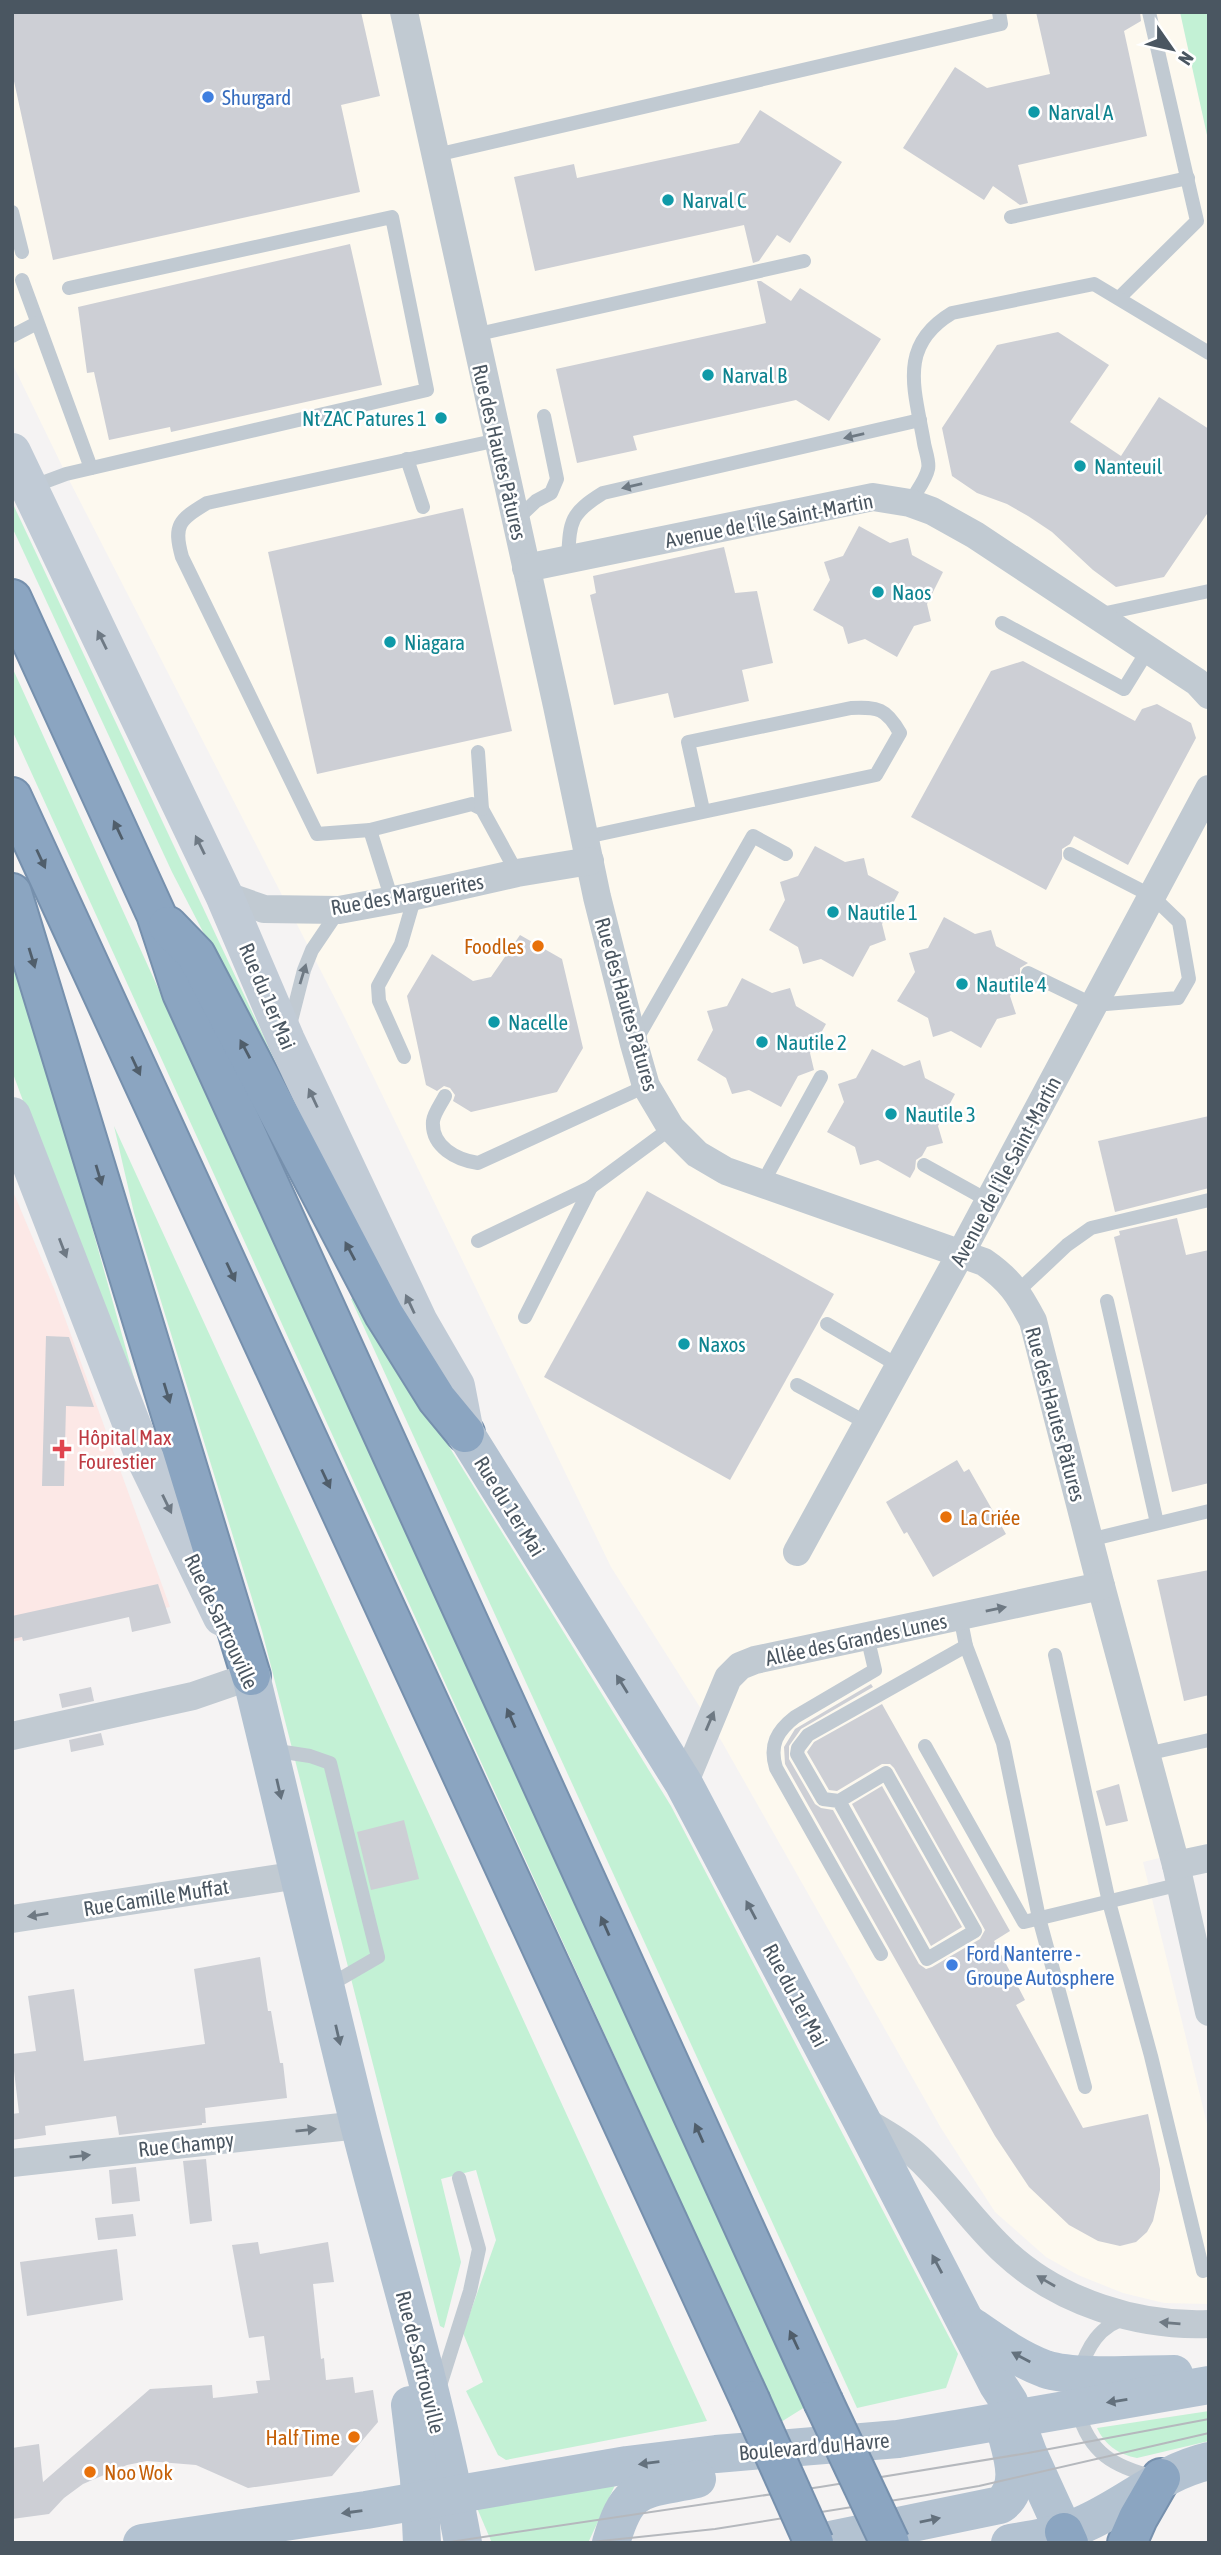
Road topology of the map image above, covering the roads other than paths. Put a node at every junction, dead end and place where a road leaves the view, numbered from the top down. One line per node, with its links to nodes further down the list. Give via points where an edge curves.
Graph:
1 (404, 12): 4 (street, Rue des Hautes Pâtures)
2 (999, 12): 4 (lane, via 1001,24)
3 (1149, 12): 5 (lane)
4 (436, 155): 14 (street, Rue des Hautes Pâtures)
5 (1188, 178): 7 (lane); 12 (lane, via 1197,221)
6 (12, 212): 8 (lane)
7 (1011, 217)
8 (22, 252)
9 (804, 261): 14 (lane)
10 (22, 281): 13 (lane)
11 (69, 288): 22 (lane, via 392,217 427,390)
12 (1119, 298): 16 (lane); 18 (lane, via 1094,284 952,313 925,335 915,354)
13 (37, 323): 15 (lane); 22 (lane)
14 (474, 335): 19 (street, Rue des Hautes Pâtures)
15 (12, 336)
16 (1209, 353)
17 (544, 416): 26 (lane, via 557,479 551,493)
18 (920, 420): 24 (lane, via 928,469); 27 (lane, one-way to 27, via 603,493 581,506 570,526)
19 (498, 440): 21 (lane); 26 (street, Rue des Hautes Pâtures)
20 (12, 452): 23 (main road, Rue du 1er Mai)
21 (407, 459): 25 (lane); 40 (lane, via 207,503 177,528 182,557 317,834)
22 (91, 468): 23 (lane)
23 (29, 488): 46 (main road, Rue du 1er Mai, one-way to 23)
24 (910, 503): 27 (street, Avenue de l'Île Saint-Martin, via 873,497); 31 (street, Avenue de l'Île Saint-Martin, via 975,535)
25 (423, 507)
26 (516, 520): 28 (street, Rue des Hautes Pâtures)
27 (568, 560): 28 (street, Avenue de l'Île Saint-Martin)
28 (526, 568): 41 (street, Rue des Hautes Pâtures)
29 (1209, 590): 31 (lane)
30 (12, 599): 50 (highway, one-way to 30)
31 (1096, 616): 33 (street, Avenue de l'Île Saint-Martin)
32 (1002, 623): 33 (lane, via 1124,690)
33 (1148, 650): 34 (street, Avenue de l'Île Saint-Martin)
34 (1209, 695)
35 (478, 752): 38 (lane)
36 (12, 797): 116 (highway, one-way to 116, via 718,2328)
37 (1205, 803): 47 (street, Avenue de l'Île Saint-Martin)
38 (482, 809): 40 (lane, via 471,804); 44 (lane)
39 (703, 810): 39 (lane, via 876,775 900,733 891,717 873,708 851,708 688,742); 41 (lane)
40 (370, 830): 48 (lane)
41 (588, 849): 44 (street, Rue des Marguerites); 54 (street, Rue des Hautes Pâtures)
42 (786, 854): 54 (lane, via 753,836)
43 (1070, 854): 47 (lane)
44 (517, 873): 48 (street, Rue des Marguerites)
45 (12, 892): 85 (highway, one-way to 85)
46 (224, 895): 49 (street, Rue des Marguerites, via 264,909); 53 (main road, Rue du 1er Mai)
47 (1152, 895): 52 (street, Avenue de l'Île Saint-Martin); 52 (lane, via 1179,922 1189,979 1178,998)
48 (403, 898): 49 (street, Rue des Marguerites); 55 (lane, via 401,944 378,986 379,1001)
49 (339, 910): 53 (lane, one-way to 49, via 303,970)
50 (156, 914): 75 (highway, one-way to 50, via 437,1399 384,1314 196,956); 130 (highway, one-way to 50, bridge, via 182,993)
51 (1028, 973): 52 (lane)
52 (1094, 1005): 65 (street, Avenue de l'Île Saint-Martin)
53 (286, 1040): 75 (main road, Rue du 1er Mai, one-way to 53, via 456,1386 419,1322)
54 (634, 1044): 57 (street, Rue des Hautes Pâtures)
55 (404, 1057)
56 (821, 1077): 62 (lane)
57 (646, 1086): 58 (lane, via 478,1163 453,1157 435,1134 433,1120); 60 (street, Rue des Hautes Pâtures)
58 (445, 1096)
59 (12, 1116): 85 (main road, Rue de Sartrouville, one-way to 85, via 144,1456)
60 (671, 1128): 62 (street, Rue des Hautes Pâtures, via 697,1154); 63 (lane)
61 (924, 1165): 65 (lane)
62 (762, 1184): 67 (street, Rue des Hautes Pâtures)
63 (591, 1187): 66 (lane); 70 (lane)
64 (1209, 1200): 68 (lane, via 1091,1228)
65 (989, 1201): 67 (street, Avenue de l'Île Saint-Martin)
66 (478, 1241)
67 (961, 1253): 68 (street, Rue des Hautes Pâtures, via 984,1262); 72 (street, Avenue de l'Île Saint-Martin)
68 (1017, 1292): 78 (street, Rue des Hautes Pâtures, via 1033,1321)
69 (1107, 1301): 77 (lane)
70 (525, 1317)
71 (827, 1324): 72 (lane)
72 (899, 1366): 74 (street, Avenue de l'Île Saint-Martin)
73 (797, 1385): 74 (lane)
74 (867, 1423): 79 (street, Avenue de l'Île Saint-Martin)
75 (465, 1433): 91 (main road, Rue du 1er Mai, one-way to 75)
76 (1209, 1511): 77 (lane)
77 (1157, 1523): 78 (lane)
78 (1089, 1540): 80 (street, Rue des Hautes Pâtures)
79 (797, 1552)
80 (1101, 1586): 81 (street, Allée des Grandes Lunes, one-way to 80); 90 (street, Rue des Hautes Pâtures)
81 (960, 1616): 82 (street, Allée des Grandes Lunes); 83 (lane)
82 (867, 1636): 91 (street, Allée des Grandes Lunes, one-way to 82, via 728,1678 740,1666); 100 (lane, via 875,1670 784,1726 772,1757)
83 (966, 1646): 92 (lane, via 803,1741 798,1758 810,1779 823,1800); 97 (lane, via 1003,1743)
84 (1055, 1655): 96 (lane)
85 (251, 1675): 86 (street, via 193,1696); 89 (main road, Rue de Sartrouville)
86 (12, 1736)
87 (1209, 1740): 90 (lane)
88 (925, 1746): 97 (lane, via 1024,1922)
89 (269, 1749): 95 (main road, Rue de Sartrouville, one-way to 95); 101 (lane, via 331,1763 378,1957)
90 (1146, 1754): 94 (street, Rue des Hautes Pâtures)
91 (684, 1784): 104 (main road, Rue du 1er Mai, one-way to 91)
92 (839, 1801): 92 (lane, via 886,1773 975,1931 927,1959)
93 (1209, 1858): 94 (street)
94 (1178, 1874): 96 (lane); 99 (street, Rue des Hautes Pâtures)
95 (299, 1875): 98 (street, Rue Camille Muffat, one-way to 98); 101 (main road, Rue de Sartrouville)
96 (1109, 1902): 97 (lane); 109 (lane)
97 (1039, 1918): 103 (lane)
98 (12, 1919)
99 (1203, 1949): 102 (street, Rue des Hautes Pâtures)
100 (881, 1954)
101 (326, 1986): 105 (main road, Rue de Sartrouville, one-way to 105)
102 (1209, 2012)
103 (1085, 2087)
104 (861, 2119): 110 (street, one-way to 104, via 1086,2302 1026,2269 995,2242 921,2160); 111 (main road, Rue du 1er Mai, one-way to 104)
105 (359, 2124): 106 (street, Rue Champy, one-way to 105); 108 (main road, Rue de Sartrouville)
106 (12, 2163)
107 (459, 2178): 117 (lane, via 478,2249 470,2291)
108 (386, 2230): 117 (main road, Rue de Sartrouville); 122 (main road, Rue de Sartrouville, via 416,2452)
109 (1203, 2271)
110 (1131, 2317): 112 (street, one-way to 110); 115 (lane, via 1115,2321 1101,2332 1085,2355)
111 (968, 2324): 115 (main road, one-way to 111); 118 (main road, Rue du 1er Mai)
112 (1209, 2324)
113 (1209, 2375): 115 (main road)
114 (1209, 2385): 115 (main road, Boulevard du Havre, one-way to 115)
115 (1078, 2391): 118 (main road, Boulevard du Havre); 121 (lane, via 1082,2428 1089,2441 1104,2456)
116 (742, 2404): 128 (highway); 129 (highway, bridge)
117 (433, 2407): 122 (main road, Rue de Sartrouville)
118 (1010, 2415): 119 (main road, Boulevard du Havre); 123 (main road, Rue du 1er Mai); 129 (main road, one-way to 118, via 1004,2502 1014,2477)
119 (898, 2439): 122 (main road, Boulevard du Havre, one-way to 122, via 627,2465); 127 (main road, via 639,2492 624,2506)
120 (1209, 2461): 121 (main road)
121 (1161, 2478): 123 (main road); 132 (highway)
122 (437, 2498): 124 (main road, Boulevard du Havre, one-way to 124); 125 (main road); 126 (main road)
123 (1066, 2537): 131 (main road)
124 (142, 2543)
125 (422, 2543)
126 (463, 2543)
127 (611, 2543)
128 (795, 2543)
129 (815, 2543)
130 (890, 2543)
131 (1010, 2543)
132 (1127, 2543)

